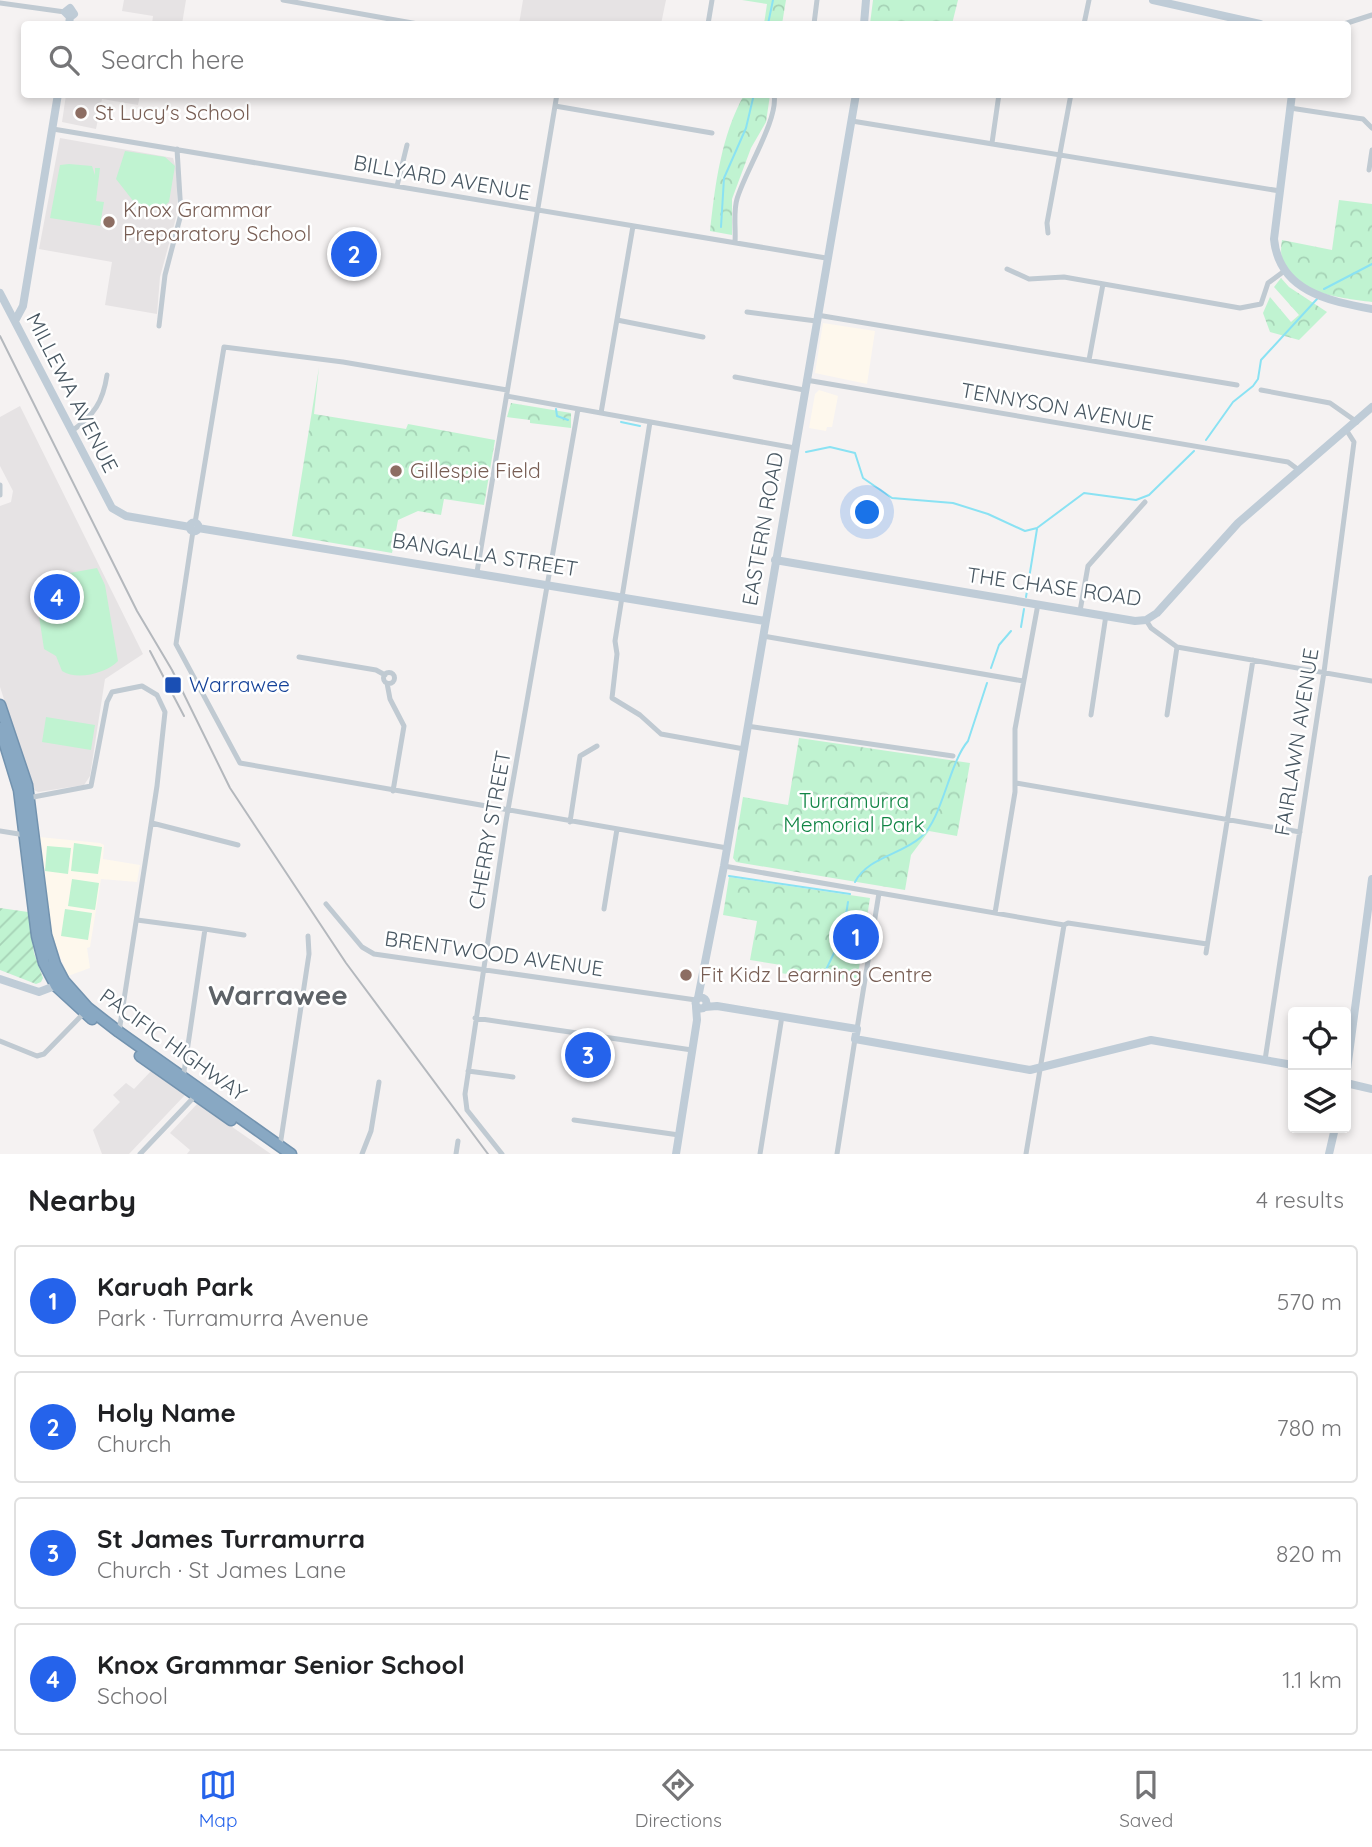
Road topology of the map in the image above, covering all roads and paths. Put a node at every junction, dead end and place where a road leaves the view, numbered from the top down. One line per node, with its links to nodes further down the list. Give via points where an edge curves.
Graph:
1 (283, 0): 10 (street)
2 (712, 0): 11 (street)
3 (817, 0): 12 (street)
4 (866, 0): 13 (street)
5 (1088, 0): 14 (street)
6 (1153, 0): 15 (street)
7 (0, 4): 8 (street)
8 (70, 13)
9 (1372, 15): 16 (street)
10 (401, 21)
11 (708, 21)
12 (814, 21)
13 (864, 21)
14 (1084, 21)
15 (1249, 21)
16 (1351, 22)
17 (57, 98): 27 (street)
18 (556, 98): 24 (street)
19 (773, 98): 41 (street, via 769,127 737,200)
20 (855, 98): 26 (street, EASTERN ROAD)
21 (998, 98): 30 (street)
22 (1070, 98): 34 (street)
23 (1291, 98): 25 (street)
24 (555, 106): 29 (street); 38 (street)
25 (1290, 108): 28 (street, via 1363,119); 37 (street)
26 (852, 121): 30 (street); 42 (street, EASTERN ROAD)
27 (52, 128): 32 (street, BILLYARD AVENUE); 50 (street, via 23,306)
28 (1372, 128)
29 (712, 133)
30 (992, 143): 34 (street)
31 (407, 145): 36 (street)
32 (177, 149): 36 (street, BILLYARD AVENUE); 52 (street, via 181,214 165,275)
33 (1372, 150): 35 (street)
34 (1060, 154): 37 (street); 40 (street)
35 (1369, 170)
36 (397, 186): 38 (street, BILLYARD AVENUE)
37 (1280, 191): 44 (street, via 1274,239)
38 (537, 210): 39 (street, BILLYARD AVENUE); 61 (street)
39 (633, 226): 41 (street, BILLYARD AVENUE); 51 (street)
40 (1048, 233)
41 (735, 243): 42 (street, BILLYARD AVENUE)
42 (826, 258): 49 (street, EASTERN ROAD)
43 (1007, 270): 45 (street, via 1029,279 1061,277)
44 (1283, 272): 45 (street, via 1268,283 1261,304 1247,308); 47 (street, via 1304,288)
45 (1102, 284): 54 (street)
46 (0, 293): 50 (street, MILLEWA AVENUE)
47 (1372, 309)
48 (747, 312): 49 (street)
49 (816, 318): 54 (street); 57 (street, EASTERN ROAD)
50 (16, 319): 67 (street, MILLEWA AVENUE)
51 (617, 320): 53 (street); 64 (street)
52 (159, 326)
53 (703, 337)
54 (1089, 360): 58 (street)
55 (107, 375): 67 (street, via 98,408)
56 (735, 377): 59 (street)
57 (806, 380): 59 (street, EASTERN ROAD); 70 (street, TENNYSON AVENUE, via 1288,462)
58 (1237, 386)
59 (804, 390): 69 (street, EASTERN ROAD)
60 (1261, 390): 66 (street, via 1330,402)
61 (507, 393): 63 (street); 75 (street, via 343,362 224,347); 77 (street)
62 (1372, 407): 66 (street, THE CHASE ROAD)
63 (578, 409): 64 (street); 78 (street, CHERRY STREET)
64 (601, 413): 65 (street)
65 (650, 422): 69 (street); 79 (street)
66 (1357, 422): 68 (street, THE CHASE ROAD)
67 (72, 430): 74 (street, MILLEWA AVENUE)
68 (1347, 431): 70 (street, THE CHASE ROAD); 89 (street, FAIRLAWN AVENUE, via 1354,442)
69 (794, 449): 76 (street, EASTERN ROAD)
70 (1300, 471): 83 (street, THE CHASE ROAD, via 1238,523)
71 (0, 485): 72 (street)
72 (0, 495)
73 (1145, 502): 81 (street, via 1088,566)
74 (112, 508): 75 (street, BANGALLA STREET, via 126,516)
75 (194, 527): 77 (street, BANGALLA STREET); 103 (street, via 176,644 240,763)
76 (775, 560): 80 (street, THE CHASE ROAD); 84 (street, EASTERN ROAD)
77 (477, 572): 78 (street, BANGALLA STREET)
78 (548, 584): 79 (street, BANGALLA STREET); 105 (street, CHERRY STREET)
79 (622, 596): 84 (street, BANGALLA STREET); 100 (street, via 615,641 614,701 636,712 661,734)
80 (1038, 604): 81 (street, THE CHASE ROAD); 91 (street)
81 (1080, 611): 82 (street, THE CHASE ROAD)
82 (1107, 615): 83 (street, THE CHASE ROAD); 95 (street)
83 (1146, 620): 86 (street)
84 (765, 621): 85 (street, EASTERN ROAD)
85 (763, 636): 91 (street); 97 (street, EASTERN ROAD)
86 (1177, 647): 88 (street); 96 (street)
87 (299, 656): 90 (street)
88 (1253, 660): 89 (street); 106 (street)
89 (1324, 672): 92 (street); 111 (street, FAIRLAWN AVENUE)
90 (385, 675): 93 (street); 93 (street, via 396,674 393,682)
91 (1023, 681): 102 (street, via 1015,729)
92 (1372, 681)
93 (387, 683): 103 (street, via 404,726)
94 (0, 705): 104 (highway, PACIFIC HIGHWAY)
95 (1091, 715)
96 (1167, 715)
97 (747, 726): 100 (street, EASTERN ROAD); 101 (street)
98 (1, 735): 104 (highway, PACIFIC HIGHWAY)
99 (597, 746): 107 (street, via 580,756)
100 (744, 749): 114 (street, EASTERN ROAD)
101 (953, 756)
102 (1016, 783): 106 (street); 121 (street)
103 (393, 792): 105 (street)
104 (24, 799): 108 (street, via 91,786 112,692 146,686 157,695 165,712); 112 (highway, PACIFIC HIGHWAY); 131 (highway, PACIFIC HIGHWAY, via 46,935)
105 (509, 812): 107 (street); 129 (street, CHERRY STREET)
106 (1225, 819): 111 (street); 127 (street)
107 (570, 822): 109 (street)
108 (152, 823): 113 (street); 122 (street)
109 (617, 829): 114 (street); 120 (street)
110 (0, 831): 112 (street)
111 (1300, 832): 141 (street, FAIRLAWN AVENUE)
112 (25, 835): 131 (highway, PACIFIC HIGHWAY, via 40,951)
113 (239, 845)
114 (727, 848): 115 (street, EASTERN ROAD)
115 (724, 866): 117 (street); 132 (street, EASTERN ROAD)
116 (1372, 879): 118 (street)
117 (878, 893): 121 (street); 136 (street)
118 (1371, 894): 144 (street)
119 (326, 904): 129 (street, BRENTWOOD AVENUE, via 362,947 374,954)
120 (604, 909)
121 (995, 913): 123 (street)
122 (137, 920): 124 (street); 137 (street)
123 (1064, 925): 127 (street); 143 (street)
124 (205, 929): 125 (street); 147 (street)
125 (244, 935)
126 (308, 936): 156 (street)
127 (1207, 944): 128 (street)
128 (1206, 953)
129 (482, 967): 132 (street, BRENTWOOD AVENUE); 135 (street, CHERRY STREET)
130 (0, 979): 131 (street, via 39,992)
131 (60, 984): 133 (highway, PACIFIC HIGHWAY); 137 (highway, PACIFIC HIGHWAY)
132 (701, 1003): 134 (street, BRENTWOOD AVENUE); 140 (street, EASTERN ROAD)
133 (84, 1013): 139 (street, via 44,1054 37,1056); 147 (highway, PACIFIC HIGHWAY)
134 (782, 1016): 136 (street, BRENTWOOD AVENUE); 163 (street)
135 (475, 1018): 140 (street); 145 (street, CHERRY STREET)
136 (857, 1029): 138 (street)
137 (119, 1032): 147 (highway, PACIFIC HIGHWAY)
138 (855, 1040): 143 (street); 164 (street)
139 (0, 1041)
140 (692, 1050): 154 (street, EASTERN ROAD)
141 (1265, 1060): 142 (street); 143 (street, via 1151,1040)
142 (1288, 1064)
143 (1040, 1069): 165 (street)
144 (1347, 1070)
145 (468, 1071): 146 (street); 161 (street, CHERRY STREET, via 465,1104)
146 (513, 1077)
147 (182, 1081): 151 (highway, PACIFIC HIGHWAY); 156 (highway, PACIFIC HIGHWAY)
148 (379, 1082): 159 (street)
149 (1351, 1084): 150 (street)
150 (1372, 1089)
151 (196, 1095): 156 (highway, PACIFIC HIGHWAY); 157 (street)
152 (574, 1120): 154 (street)
153 (1334, 1133): 166 (street)
154 (679, 1135): 162 (street, EASTERN ROAD)
155 (458, 1141): 160 (street)
156 (280, 1150): 158 (highway, PACIFIC HIGHWAY)
157 (140, 1154)
158 (291, 1154)
159 (362, 1154)
160 (456, 1154)
161 (502, 1154)
162 (676, 1154)
163 (760, 1154)
164 (837, 1154)
165 (1026, 1154)
166 (1329, 1154)

